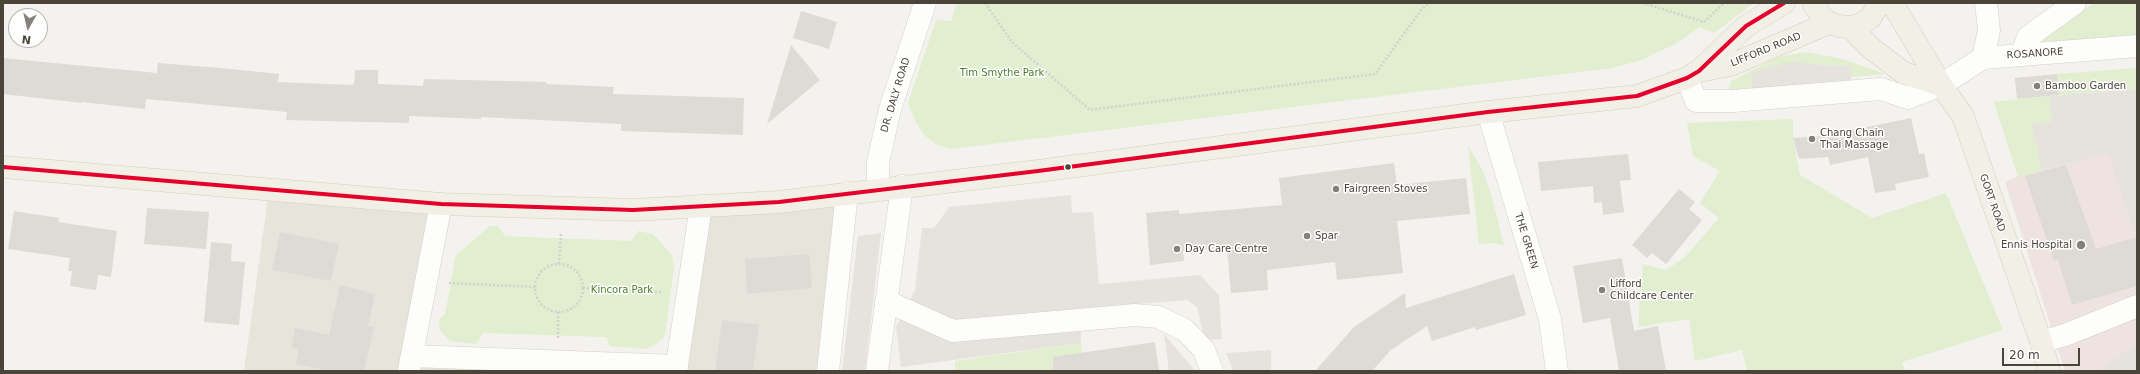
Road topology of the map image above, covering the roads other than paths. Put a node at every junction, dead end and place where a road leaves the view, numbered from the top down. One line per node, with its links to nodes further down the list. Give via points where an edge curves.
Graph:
1 (925, 3): 17 (street, DR. DALY ROAD, via 890,109 878,162)
2 (1784, 3): 12 (main road, LIFFORD ROAD, via 1746,26)
3 (1813, 3): 8 (main road, via 1821,16)
4 (1880, 3): 8 (main road, LIFFORD ROAD, via 1870,18 1861,24)
5 (1892, 3): 13 (main road, GORT ROAD)
6 (1986, 3): 11 (street, via 1989,30)
7 (2075, 3): 10 (street, via 2028,37)
8 (1840, 25): 12 (main road, LIFFORD ROAD, via 1731,65); 13 (main road, via 1904,73)
9 (2137, 46): 10 (street, ROSANORE)
10 (2022, 54): 11 (street, ROSANORE)
11 (1983, 58): 13 (street, ROSANORE)
12 (1693, 74): 13 (street, ROSANORE, via 1696,101 1733,101 1881,89 1908,98); 14 (main road, LIFFORD ROAD, via 1637,96)
13 (1941, 85): 23 (main road, GORT ROAD, via 1963,116)
14 (1488, 112): 16 (main road, LIFFORD ROAD, via 1038,171); 29 (street, THE GREEN, via 1550,319)
15 (3, 167): 19 (main road, LIFFORD ROAD)
16 (902, 186): 17 (main road, LIFFORD ROAD); 21 (street)
17 (878, 189): 18 (main road, LIFFORD ROAD)
18 (847, 193): 20 (main road, LIFFORD ROAD, via 780,202); 26 (street)
19 (441, 204): 20 (main road, LIFFORD ROAD, via 633,210); 24 (street)
20 (701, 206): 25 (street)
21 (886, 301): 27 (street); 28 (street, via 953,330 1135,315 1158,317 1185,330 1204,350)
22 (2137, 306): 23 (street)
23 (2041, 342): 30 (main road, GORT ROAD)
24 (411, 364): 25 (street)
25 (677, 368)
26 (828, 371)
27 (877, 371)
28 (1212, 371)
29 (1557, 371)
30 (2049, 371)

